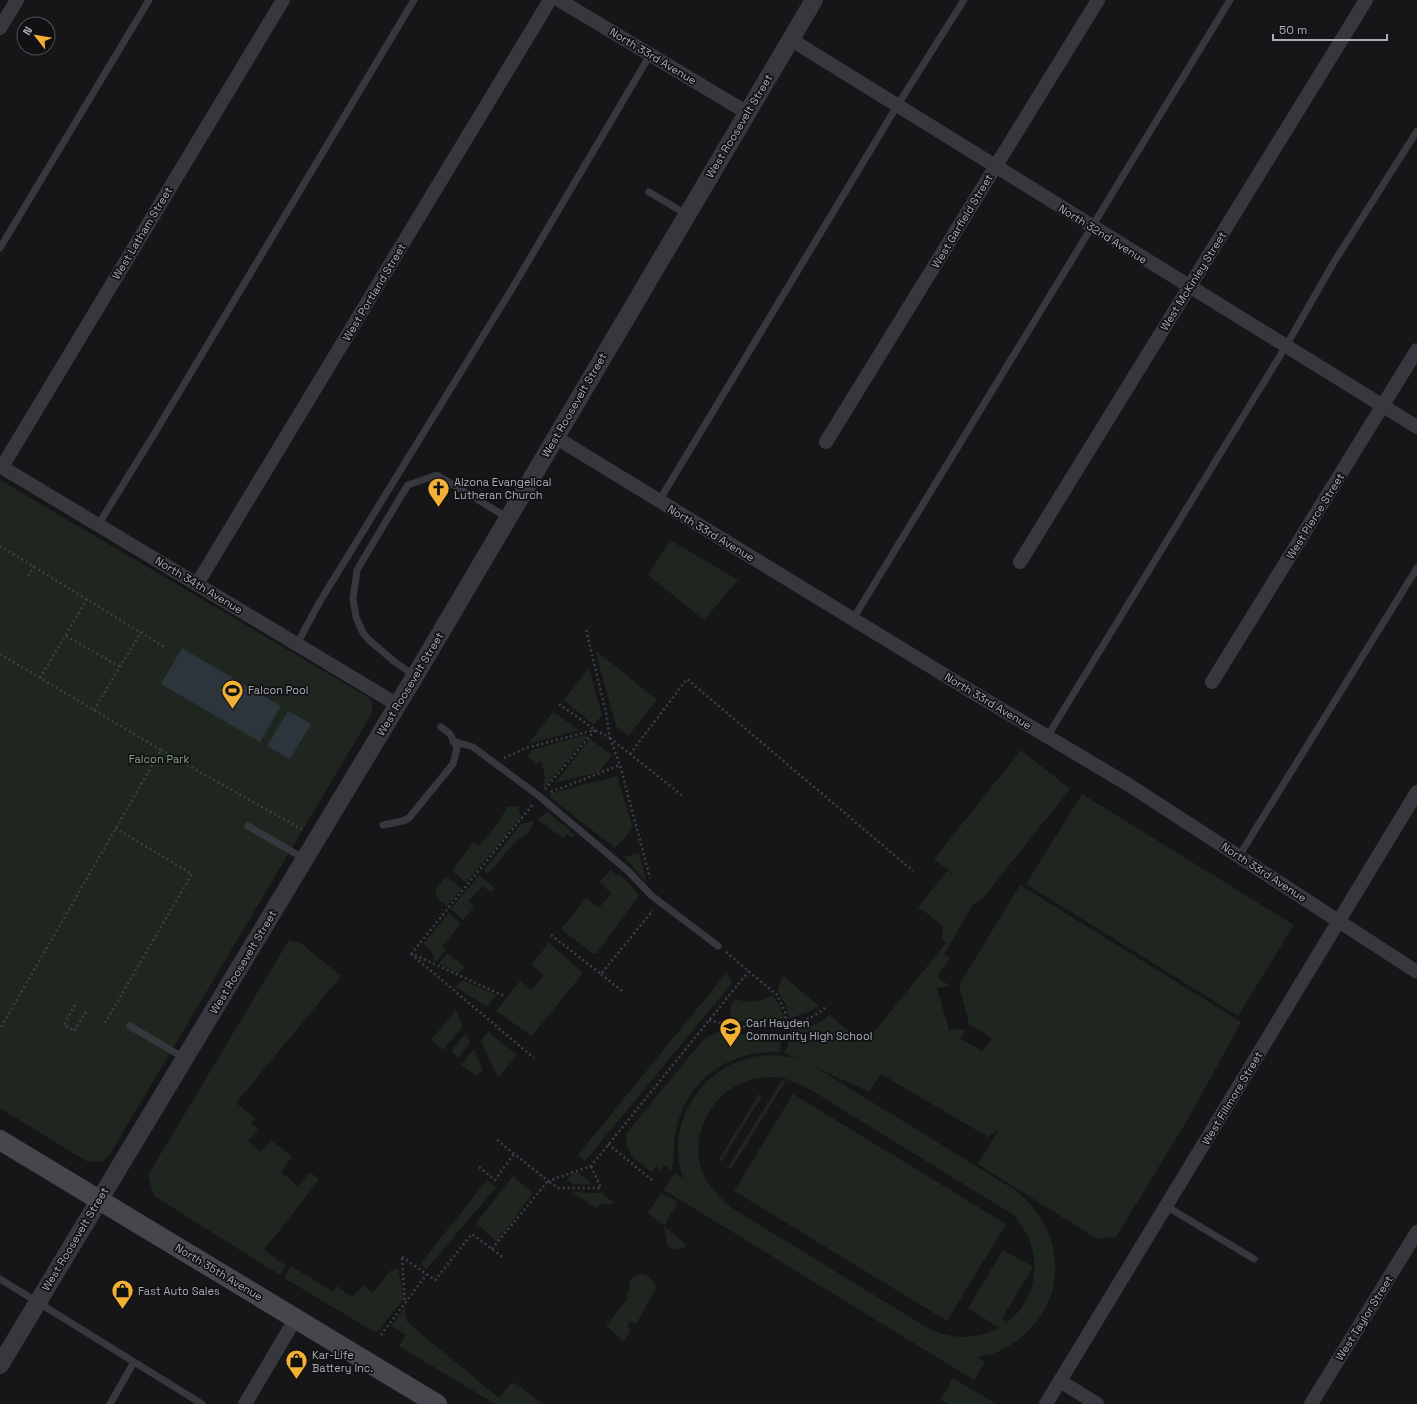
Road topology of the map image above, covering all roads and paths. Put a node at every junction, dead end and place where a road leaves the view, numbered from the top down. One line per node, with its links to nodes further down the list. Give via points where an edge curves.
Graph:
1 (17, 0): 12 (street)
2 (149, 0): 22 (lane)
3 (283, 0): 30 (street, West Latham Street)
4 (414, 0): 33 (lane)
5 (550, 0): 39 (street, West Portland Street)
6 (559, 0): 14 (street, North 33rd Avenue)
7 (814, 0): 13 (street, West Roosevelt Street)
8 (964, 0): 15 (lane)
9 (1098, 0): 18 (street, West Garfield Street)
10 (1230, 0): 21 (lane)
11 (1366, 0): 23 (street, West McKinley Street)
12 (0, 28)
13 (790, 39): 15 (street, North 32nd Avenue); 16 (street, West Roosevelt Street)
14 (650, 54): 16 (street, North 33rd Avenue); 45 (lane, via 513,288 319,603)
15 (897, 106): 18 (street, North 32nd Avenue); 31 (lane)
16 (746, 112): 20 (street, West Roosevelt Street)
17 (1417, 131): 24 (lane, via 1334,262)
18 (996, 167): 21 (street, North 32nd Avenue); 29 (street, West Garfield Street)
19 (649, 192): 20 (lane)
20 (686, 214): 28 (street, West Roosevelt Street)
21 (1092, 226): 23 (street, North 32nd Avenue); 41 (lane)
22 (0, 248)
23 (1189, 287): 24 (street, North 32nd Avenue); 35 (street, West McKinley Street)
24 (1286, 346): 26 (street, North 32nd Avenue); 57 (lane)
25 (1417, 350): 26 (street, West Pierce Street)
26 (1383, 406): 27 (street, North 32nd Avenue); 51 (street, West Pierce Street)
27 (1417, 427)
28 (555, 437): 31 (street, North 33rd Avenue); 32 (street, West Roosevelt Street)
29 (826, 442)
30 (1, 466): 33 (street, North 34th Avenue)
31 (659, 501): 41 (street, North 33rd Avenue)
32 (509, 518): 49 (street, West Roosevelt Street); 49 (lane, via 437,475 408,485 357,570 354,599 356,617 366,637)
33 (98, 525): 39 (street, North 34th Avenue)
34 (0, 546): 36 (path)
35 (1020, 562)
36 (34, 566): 38 (path); 40 (path)
37 (1417, 568): 71 (lane)
38 (28, 576)
39 (197, 584): 45 (street, North 34th Avenue)
40 (87, 599): 43 (path); 44 (path)
41 (853, 619): 57 (street, North 33rd Avenue)
42 (586, 629): 58 (path)
43 (141, 632): 46 (path); 48 (path)
44 (66, 636): 48 (path); 50 (path)
45 (297, 644): 53 (street, North 34th Avenue)
46 (166, 648)
47 (0, 654): 50 (path)
48 (120, 667): 54 (path)
49 (415, 676): 53 (street, West Roosevelt Street)
50 (40, 678): 54 (path)
51 (1212, 682)
52 (559, 704): 56 (path)
53 (398, 705): 70 (street, West Roosevelt Street)
54 (94, 710): 60 (path)
55 (441, 727): 59 (lane, via 450,734)
56 (595, 730): 58 (path); 62 (path, via 526,748); 65 (path)
57 (1047, 737): 71 (street, North 33rd Avenue, via 1129,785)
58 (610, 738): 61 (path); 63 (path)
59 (453, 741): 62 (lane, via 472,747); 67 (lane, via 457,748 452,764 409,818)
60 (161, 750): 69 (path); 70 (path)
61 (630, 754): 66 (path); 73 (path, via 687,679)
62 (494, 762): 65 (lane)
63 (620, 765): 65 (path); 74 (path)
64 (1417, 792): 75 (street, West Fillmore Street)
65 (539, 796): 74 (lane, via 628,871); 78 (path)
66 (684, 797)
67 (383, 825)
68 (248, 826): 72 (lane)
69 (115, 828): 88 (path, via 192,874); 89 (path)
70 (317, 838): 72 (street, West Roosevelt Street)
71 (1239, 856): 75 (street, North 33rd Avenue)
72 (305, 860): 93 (street, West Roosevelt Street)
73 (914, 871)
74 (658, 900): 77 (lane); 81 (path)
75 (1339, 921): 80 (street, North 33rd Avenue); 104 (street, West Fillmore Street)
76 (551, 935): 81 (path)
77 (718, 946): 79 (path)
78 (411, 954): 83 (path); 94 (path)
79 (749, 971): 87 (path); 90 (path, via 777,995 785,1011)
80 (1417, 972)
81 (601, 974): 82 (path)
82 (622, 991)
83 (504, 996)
84 (75, 1005): 86 (path, via 64,1024 74,1031)
85 (826, 1007): 90 (path, via 819,1014 797,1024)
86 (86, 1012)
87 (709, 1020): 90 (path, via 738,1027); 97 (path)
88 (105, 1023)
89 (1, 1024): 92 (path)
90 (786, 1025)
91 (130, 1026): 93 (lane)
92 (0, 1028)
93 (184, 1058): 103 (street, West Roosevelt Street)
94 (534, 1058)
95 (0, 1140): 103 (main road, North 35th Avenue)
96 (497, 1140): 98 (path)
97 (608, 1144): 99 (path); 101 (path)
98 (514, 1154): 100 (path, via 495,1180); 102 (path)
99 (591, 1166): 102 (path); 102 (path, via 601,1188 558,1188)
100 (479, 1167)
101 (652, 1180)
102 (548, 1181): 106 (path)
103 (99, 1200): 111 (street, West Roosevelt Street); 113 (main road, North 35th Avenue)
104 (1166, 1206): 108 (lane); 117 (street, West Fillmore Street)
105 (1417, 1232): 124 (street, West Taylor Street)
106 (492, 1249): 107 (path); 109 (path, via 472,1234 435,1280)
107 (504, 1258)
108 (1254, 1259)
109 (427, 1274): 112 (path); 112 (path, via 402,1257)
110 (0, 1279): 111 (lane)
111 (38, 1301): 115 (lane); 116 (street, West Roosevelt Street)
112 (404, 1302): 114 (path)
113 (296, 1318): 120 (street); 121 (main road, North 35th Avenue)
114 (381, 1335)
115 (134, 1362): 118 (lane); 119 (lane)
116 (0, 1364)
117 (1060, 1381): 122 (street, West Fillmore Street); 123 (street)
118 (110, 1404)
119 (202, 1404)
120 (244, 1404)
121 (437, 1404)
122 (1046, 1404)
123 (1097, 1404)
124 (1311, 1404)

